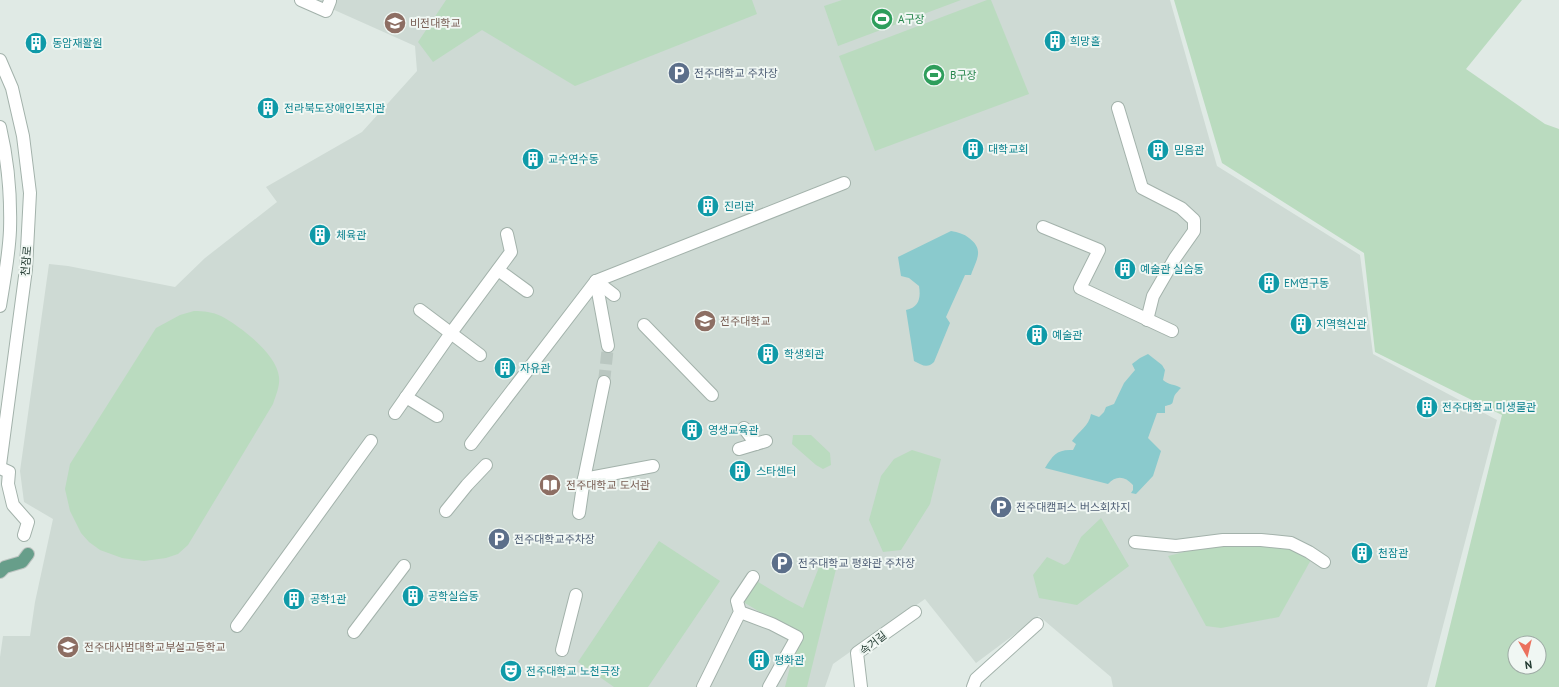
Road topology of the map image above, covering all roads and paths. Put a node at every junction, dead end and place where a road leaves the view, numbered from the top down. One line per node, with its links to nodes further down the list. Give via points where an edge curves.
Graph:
1 (301, 0): 2 (street)
2 (328, 6)
3 (0, 60): 31 (street, 천잠로, via 12,88 30,193 26,269)
4 (1118, 108): 16 (street, via 1142,188 1181,208 1194,220 1194,231 1153,296)
5 (0, 127): 7 (street, 천잠로)
6 (844, 183): 11 (street)
7 (5, 192): 14 (street, 천잠로, via 10,232)
8 (1043, 227): 16 (street, via 1099,250 1080,288)
9 (507, 234): 10 (street, via 512,252)
10 (498, 270): 12 (street); 19 (street)
11 (596, 281): 13 (street); 20 (street); 29 (street)
12 (527, 291)
13 (614, 295)
14 (0, 306)
15 (420, 310): 19 (street)
16 (1147, 320): 18 (street)
17 (644, 325): 23 (street)
18 (1172, 331)
19 (451, 333): 21 (street); 24 (street)
20 (608, 346)
21 (480, 355)
22 (604, 382): 35 (street)
23 (712, 395)
24 (406, 397): 25 (street); 26 (street)
25 (395, 413)
26 (437, 416)
27 (744, 428): 30 (street, via 761,443)
28 (371, 441): 49 (street)
29 (471, 444)
30 (739, 449)
31 (0, 465)
32 (486, 465): 36 (street)
33 (653, 466): 35 (street)
34 (0, 468): 38 (street, via 9,472 8,484 12,505 28,522)
35 (584, 479): 37 (street)
36 (446, 511)
37 (579, 513)
38 (24, 535)
39 (1135, 542): 41 (street, via 1176,546 1223,540 1291,543)
40 (28, 554): 43 (main road, via 22,562 5,567)
41 (1324, 562)
42 (404, 566): 50 (street)
43 (0, 572)
44 (754, 577): 46 (street, via 737,601)
45 (576, 595): 51 (street)
46 (740, 612): 52 (street); 53 (street, via 797,637)
47 (915, 612): 54 (street, 속거길, via 857,653)
48 (1037, 624): 55 (street, via 976,679)
49 (237, 626)
50 (354, 632)
51 (562, 650)
52 (703, 687)
53 (769, 687)
54 (861, 687)
55 (973, 687)

